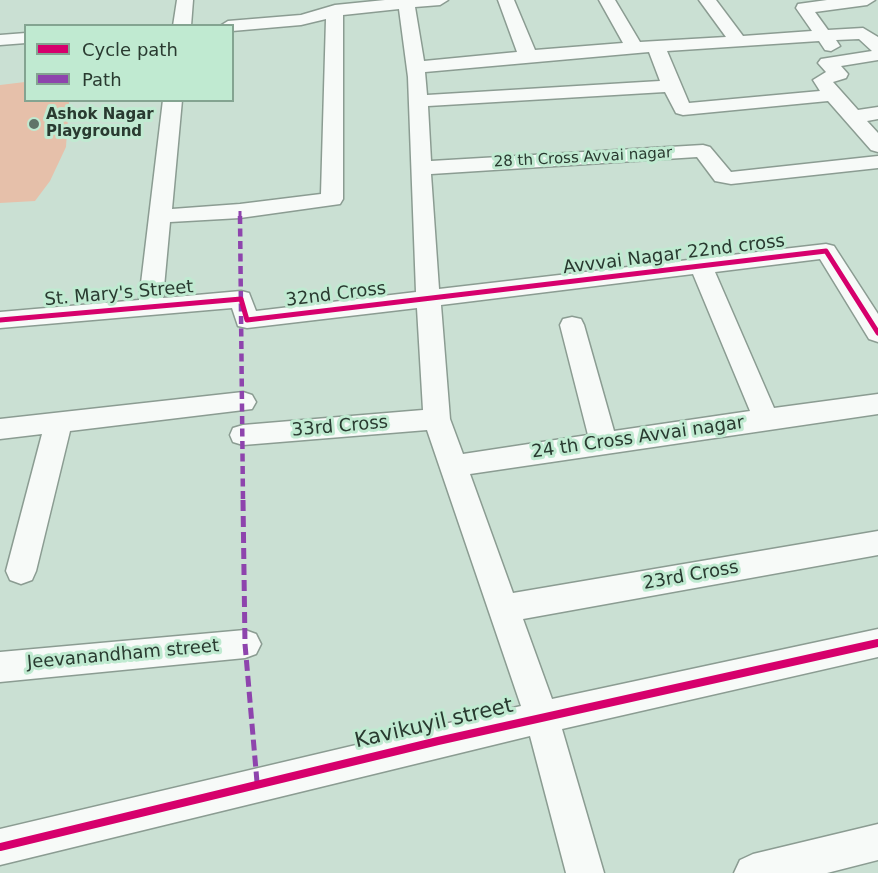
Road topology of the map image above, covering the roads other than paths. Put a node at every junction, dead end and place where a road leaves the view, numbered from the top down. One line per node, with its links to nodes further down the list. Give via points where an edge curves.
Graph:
1 (185, 0): 9 (street)
2 (440, 0): 7 (street)
3 (506, 0): 18 (street)
4 (607, 0): 17 (street)
5 (707, 0): 14 (street)
6 (867, 0): 11 (street, via 804,8)
7 (407, 2): 8 (street); 21 (street)
8 (335, 10): 10 (street, via 301,20); 31 (street, via 332,199)
9 (182, 24)
10 (234, 26)
11 (822, 35): 14 (street); 16 (street, via 863,33); 20 (street)
12 (24, 39): 13 (street)
13 (0, 40)
14 (737, 40): 15 (street)
15 (656, 46): 17 (street); 22 (street)
16 (878, 47)
17 (635, 48): 18 (street)
18 (528, 56): 21 (street)
19 (878, 56): 20 (street)
20 (843, 60): 23 (street, via 827,63 839,74 822,80)
21 (416, 67): 24 (street)
22 (671, 86): 23 (street, via 682,109); 24 (street)
23 (833, 95): 27 (street)
24 (418, 100): 30 (street)
25 (173, 102): 31 (street)
26 (878, 113): 27 (street)
27 (854, 117): 28 (street)
28 (878, 146)
29 (878, 162): 30 (street, 28 th Cross Avvai nagar, via 731,178 722,177 704,151)
30 (421, 168): 33 (street)
31 (160, 216): 34 (street)
32 (701, 267): 33 (street, Avvvai Nagar 22nd cross); 38 (street, Avvvai Nagar 22nd cross, via 826,252); 42 (street, 24 th Cross Avvai nagar)
33 (429, 299): 35 (street, 32nd Cross); 41 (street)
34 (150, 307): 35 (street, St. Mary's Street); 36 (street, St. Mary's Street)
35 (244, 309)
36 (0, 320)
37 (572, 325): 46 (street)
38 (878, 333)
39 (243, 402): 43 (street)
40 (878, 404): 42 (street)
41 (437, 419): 45 (street, 33rd Cross); 47 (street)
42 (766, 419): 46 (street, 24 th Cross Avvai nagar)
43 (59, 422): 44 (street); 49 (street)
44 (0, 429)
45 (243, 435)
46 (604, 443): 47 (street, 24 th Cross Avvai nagar)
47 (453, 466): 50 (street)
48 (878, 543): 50 (street, 23rd Cross)
49 (21, 571)
50 (503, 609): 54 (street)
51 (878, 643): 54 (street, Kavikuyil street)
52 (245, 644): 53 (street, Jeevanandham street)
53 (0, 667)
54 (541, 716): 56 (street, Kavikuyil street); 57 (street)
55 (878, 842): 58 (street)
56 (0, 847)
57 (585, 873)
58 (753, 873)

